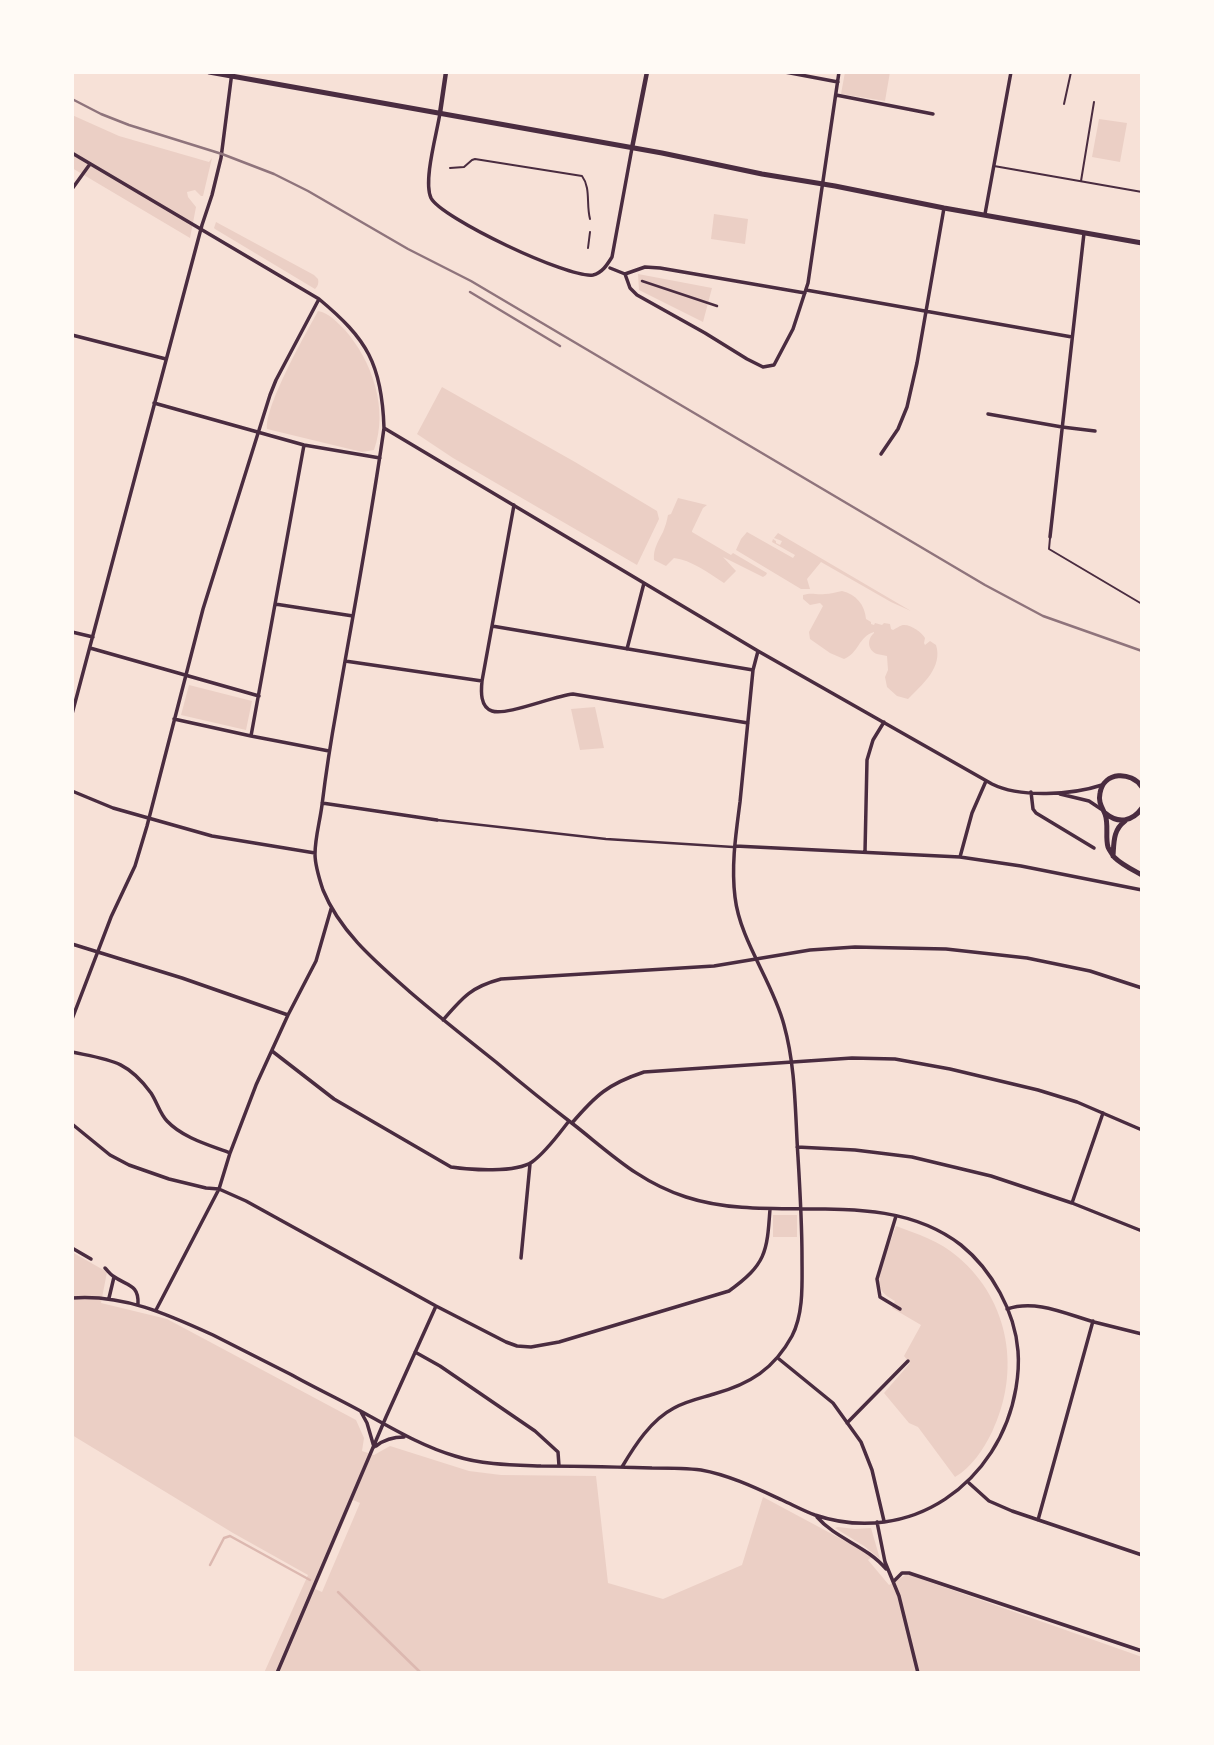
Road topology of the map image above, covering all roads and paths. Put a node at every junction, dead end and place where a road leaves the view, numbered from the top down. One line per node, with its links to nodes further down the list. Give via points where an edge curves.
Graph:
1 (209, 72): 8 (main road)
2 (446, 72): 13 (street)
3 (648, 72): 15 (street)
4 (785, 72): 9 (street)
5 (839, 72): 9 (street)
6 (1011, 72): 18 (street)
7 (1071, 72): 12 (lane)
8 (232, 74): 13 (main road); 27 (street, via 221,158)
9 (838, 82): 10 (street)
10 (836, 95): 14 (street); 21 (street)
11 (1094, 102): 20 (lane)
12 (1064, 104)
13 (440, 113): 15 (main road); 34 (street, via 429,179 435,204 552,266 583,274)
14 (933, 114)
15 (632, 148): 21 (main road); 32 (street)
16 (72, 153): 17 (street)
17 (90, 164): 22 (street); 27 (street)
18 (993, 166): 20 (lane); 25 (street)
19 (450, 168): 26 (lane, via 464,167 475,159 582,176)
20 (1080, 183): 23 (lane)
21 (823, 184): 24 (main road); 37 (street)
22 (72, 189)
23 (1142, 192)
24 (944, 208): 25 (main road); 40 (street)
25 (985, 215): 29 (main road)
26 (590, 219)
27 (201, 229): 38 (street); 43 (street)
28 (590, 232): 31 (lane)
29 (1084, 233): 30 (main road); 42 (street)
30 (1142, 243)
31 (587, 248)
32 (609, 262): 33 (street); 34 (street)
33 (610, 268): 34 (street); 35 (street)
34 (602, 270)
35 (625, 274): 37 (street, via 645,267 660,268); 37 (street, via 637,295 763,367 774,365)
36 (642, 281): 39 (street)
37 (806, 292): 40 (street)
38 (319, 299): 47 (street, via 343,319 375,366); 49 (street, via 276,380)
39 (717, 306)
40 (926, 311): 42 (street); 51 (street, via 907,407)
41 (72, 335): 43 (street)
42 (1072, 337): 46 (street)
43 (166, 359): 44 (street)
44 (155, 403): 49 (street); 61 (street)
45 (988, 414): 46 (street)
46 (1062, 427): 48 (street); 54 (street)
47 (384, 428): 52 (street); 53 (street)
48 (1095, 430)
49 (257, 432): 50 (street); 67 (street)
50 (304, 444): 52 (street); 56 (street)
51 (881, 454)
52 (380, 458): 58 (street)
53 (513, 505): 55 (street); 59 (street)
54 (1050, 537): 57 (lane, via 1049,549)
55 (644, 583): 63 (street); 64 (street)
56 (275, 604): 58 (street); 69 (street)
57 (1142, 604)
58 (353, 616): 65 (street)
59 (492, 626): 63 (street); 68 (street)
60 (72, 632): 61 (street)
61 (93, 637): 62 (street)
62 (90, 648): 67 (street); 70 (street)
63 (627, 649): 66 (street)
64 (758, 651): 66 (street); 72 (street)
65 (345, 661): 68 (street); 75 (street)
66 (753, 670): 73 (street)
67 (186, 675): 69 (street); 71 (street)
68 (482, 681): 73 (street, via 484,705 491,711 505,712 573,694)
69 (259, 696): 74 (street)
70 (72, 714)
71 (174, 719): 74 (street); 85 (street)
72 (884, 722): 76 (street); 91 (street, via 867,760)
73 (748, 723): 89 (street)
74 (251, 736): 75 (street)
75 (330, 751): 82 (street)
76 (986, 781): 80 (street, via 1011,791); 94 (street)
77 (1103, 785): 78 (main road, via 1122,775); 81 (street); 84 (main road, via 1099,797)
78 (1142, 787)
79 (72, 792): 85 (street)
80 (1031, 792): 81 (street); 90 (street, via 1036,813)
81 (1054, 793): 84 (street, via 1089,801)
82 (322, 803): 87 (street); 92 (street)
83 (1142, 808): 88 (main road)
84 (1104, 811): 88 (main road, via 1115,820); 93 (main road)
85 (148, 819): 92 (street, via 212,836); 99 (street, via 135,866)
86 (1142, 819): 88 (main road)
87 (437, 820): 89 (street, via 606,839)
88 (1128, 820): 93 (main road, via 1114,835)
89 (735, 847): 91 (street); 100 (street, via 735,900)
90 (1094, 848)
91 (865, 852): 94 (street)
92 (315, 853): 97 (street)
93 (1113, 856): 95 (main road)
94 (960, 857): 96 (street)
95 (1142, 875)
96 (1142, 890)
97 (331, 907): 102 (street, via 316,961); 104 (street, via 363,949)
98 (72, 944): 99 (street)
99 (98, 951): 102 (street); 103 (street)
100 (756, 958): 101 (street, via 855,947 946,949 1090,971); 104 (street, via 714,966 501,979 465,995); 107 (street, via 774,995)
101 (1142, 991)
102 (288, 1015): 105 (street)
103 (72, 1019)
104 (443, 1020): 109 (street)
105 (272, 1051): 113 (street); 114 (street, via 334,1098 451,1167)
106 (72, 1052): 113 (street, via 123,1065 139,1077 165,1120 180,1133)
107 (792, 1062): 108 (street, via 895,1059 1038,1090); 109 (street, via 643,1072 603,1091); 112 (street)
108 (1103, 1113): 111 (street); 116 (street)
109 (571, 1122): 114 (street); 118 (street, via 635,1174 664,1189 700,1202)
110 (72, 1124): 115 (street, via 129,1165)
111 (1142, 1130)
112 (797, 1147): 116 (street, via 912,1157 991,1176); 117 (street)
113 (230, 1153): 115 (street)
114 (530, 1164): 122 (street)
115 (219, 1189): 129 (street); 132 (street)
116 (1072, 1203): 120 (street)
117 (801, 1208): 118 (street); 119 (street); 136 (street, via 800,1306 793,1333)
118 (770, 1209): 129 (street, via 762,1259 729,1291 574,1338 517,1346)
119 (896, 1216): 130 (street, via 877,1279 880,1297); 131 (street, via 930,1227 962,1246 992,1279)
120 (1142, 1231)
121 (72, 1248): 123 (street)
122 (521, 1258)
123 (91, 1259)
124 (105, 1268): 125 (street)
125 (114, 1276): 127 (street); 128 (street, via 135,1290)
126 (72, 1298): 127 (street)
127 (108, 1298): 128 (street)
128 (138, 1304): 132 (street)
129 (436, 1306): 135 (street)
130 (900, 1309)
131 (1007, 1309): 133 (street, via 1029,1305); 145 (street, via 1019,1352 1013,1404 1001,1436)
132 (156, 1310): 138 (street)
133 (1093, 1321): 134 (street); 147 (street)
134 (1142, 1334)
135 (415, 1352): 140 (street); 143 (street, via 535,1431 558,1452)
136 (778, 1359): 139 (street, via 833,1403); 144 (street, via 758,1377 734,1389 673,1408 650,1427)
137 (908, 1361): 139 (street)
138 (360, 1410): 140 (street); 142 (street)
139 (847, 1423): 148 (street, via 872,1469)
140 (383, 1424): 141 (street); 142 (street)
141 (407, 1437): 142 (street, via 385,1440); 143 (street, via 463,1459)
142 (374, 1447): 154 (street)
143 (559, 1466): 144 (street)
144 (622, 1467): 146 (street, via 726,1476)
145 (968, 1483): 147 (street, via 989,1501); 148 (street, via 935,1506)
146 (816, 1515): 149 (street); 151 (street)
147 (1038, 1520): 150 (street)
148 (884, 1521): 149 (street)
149 (877, 1522): 151 (street)
150 (1142, 1555)
151 (888, 1572): 152 (street)
152 (894, 1581): 153 (street, via 909,1573); 155 (street)
153 (1142, 1651)
154 (277, 1673)
155 (918, 1673)

